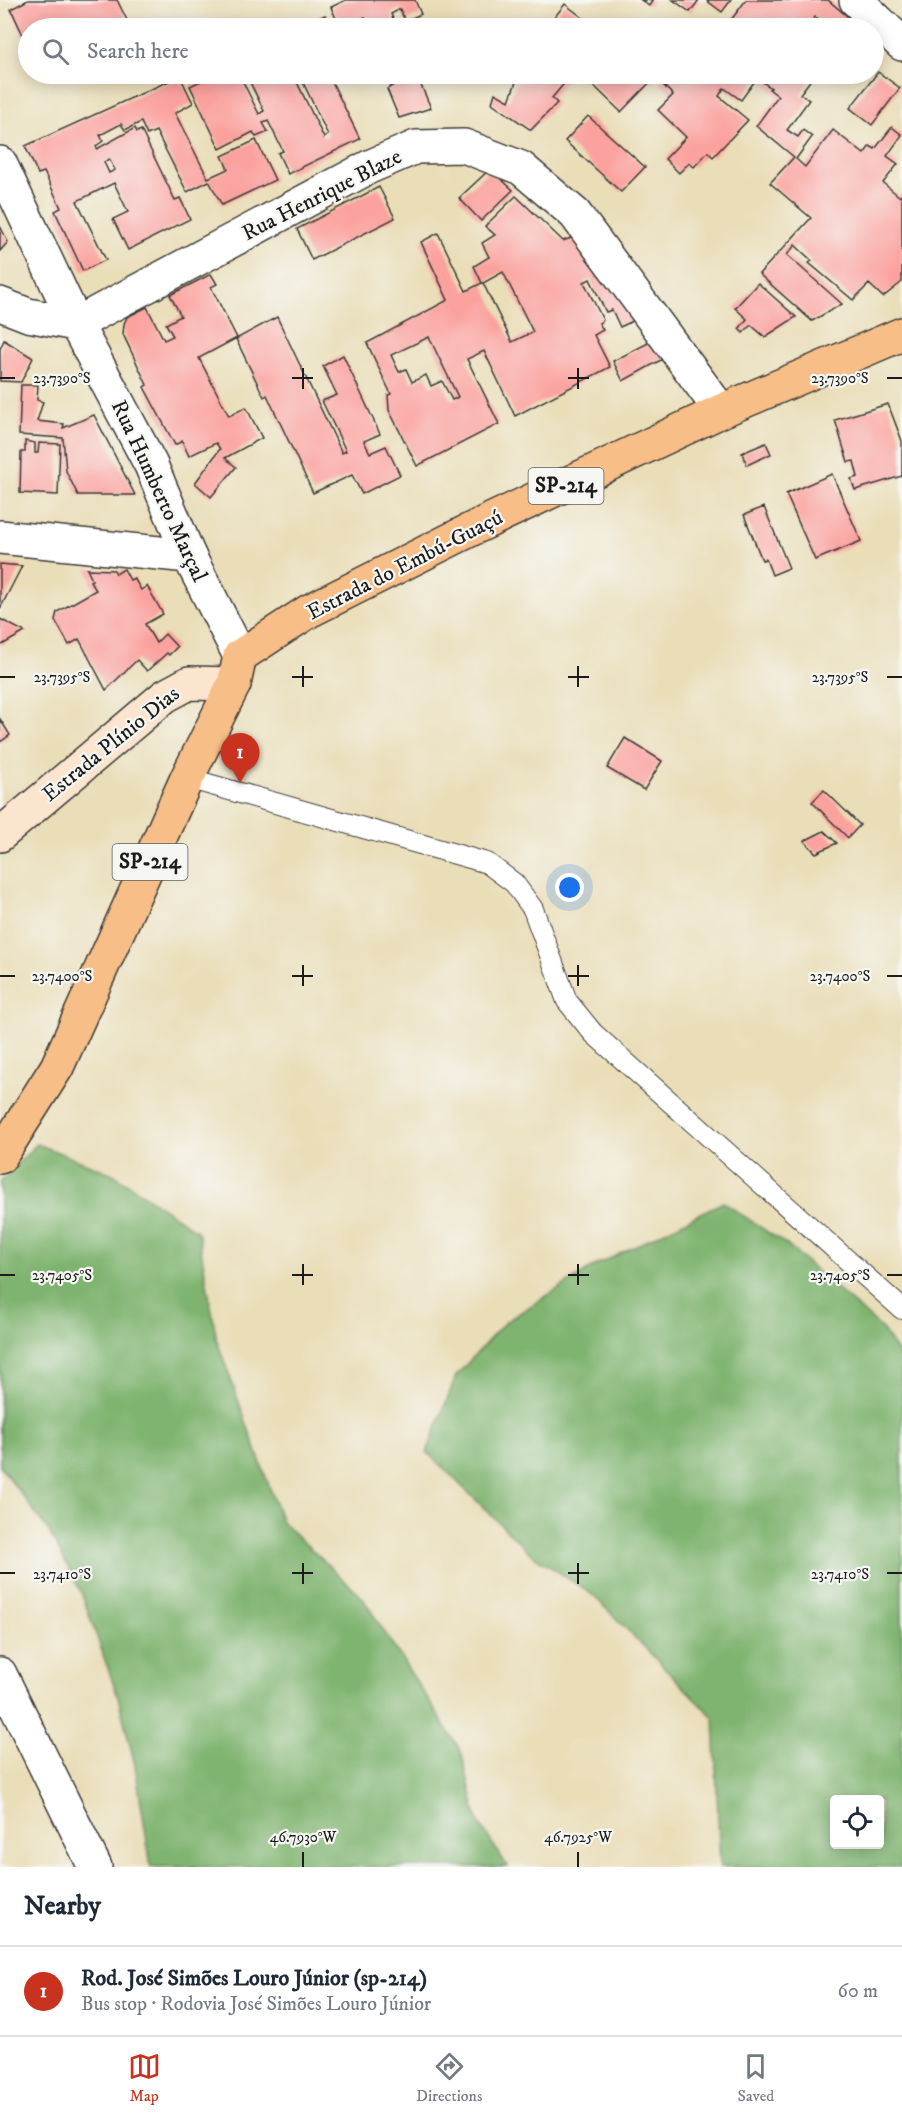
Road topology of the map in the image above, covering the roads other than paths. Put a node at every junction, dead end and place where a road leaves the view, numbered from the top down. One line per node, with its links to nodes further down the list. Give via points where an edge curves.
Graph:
1 (856, 0): 2 (street)
2 (875, 18)
3 (884, 27): 4 (street)
4 (902, 44)
5 (0, 163): 7 (street, Rua Humberto Marçal)
6 (0, 304): 7 (street, via 28,315)
7 (76, 324): 9 (street, Rua Henrique Blaze, via 369,167 416,147 464,146 521,168 575,214); 11 (street, Rua Humberto Marçal, via 151,465)
8 (902, 334): 9 (main road, Estrada do Embú-Guaçú / SP-214)
9 (720, 411): 12 (main road, Estrada do Embú-Guaçú / SP-214, via 309,611)
10 (0, 537): 11 (street)
11 (189, 556): 12 (street, Rua Humberto Marçal)
12 (237, 670): 13 (main road, SP-214); 14 (main road, Estrada Plínio Dias, via 189,683 165,696)
13 (188, 778): 15 (main road, SP-214, via 57,1067); 16 (lane, via 487,863 514,882 534,909 567,1001 593,1033)
14 (0, 835)
15 (0, 1157)
16 (902, 1309)
17 (0, 1674): 18 (street)
18 (96, 1867)

